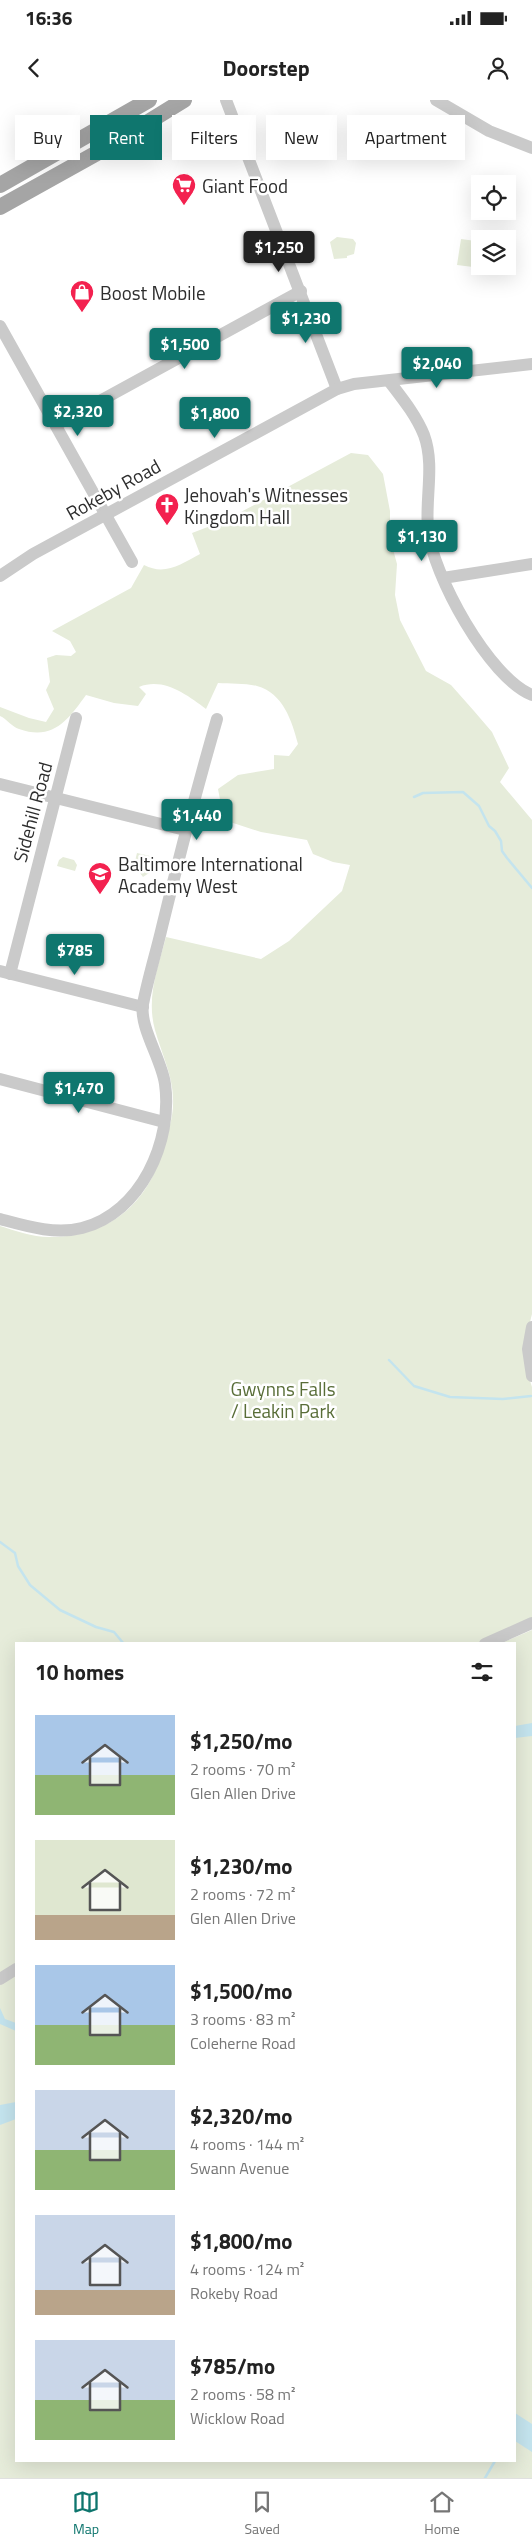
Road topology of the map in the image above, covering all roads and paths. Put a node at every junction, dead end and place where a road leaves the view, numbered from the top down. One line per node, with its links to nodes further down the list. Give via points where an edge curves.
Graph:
1 (149, 100): 6 (main road)
2 (184, 100): 7 (main road)
3 (226, 100): 8 (street)
4 (436, 100): 5 (street, via 489,131)
5 (532, 148)
6 (0, 185)
7 (0, 207)
8 (301, 291): 12 (street); 13 (street)
9 (0, 326): 13 (street)
10 (532, 364): 11 (street, Rokeby Road)
11 (389, 380): 12 (street, Rokeby Road); 18 (street, via 407,404 424,436 430,470 428,530)
12 (338, 389): 14 (street, Rokeby Road)
13 (56, 425): 14 (street)
14 (106, 515): 15 (street); 17 (street, Rokeby Road, via 14,565)
15 (132, 562)
16 (532, 564): 18 (street)
17 (0, 576)
18 (443, 578): 19 (street, via 479,642 512,682)
19 (532, 695)
20 (76, 718): 23 (street, Sidehill Road)
21 (217, 719): 24 (street)
22 (0, 784): 23 (street)
23 (55, 798): 24 (street); 25 (street, Sidehill Road)
24 (185, 830): 26 (street)
25 (5, 972): 26 (street)
26 (142, 1007): 28 (street, via 165,1081 167,1108)
27 (0, 1079): 28 (street)
28 (164, 1122): 29 (street, via 155,1155 141,1184 129,1201 108,1217 68,1230 40,1229)
29 (0, 1219)
30 (532, 1327): 31 (street, via 528,1349)
31 (532, 1376)
32 (532, 1623): 33 (street)
33 (489, 1642)
34 (15, 1970): 35 (street)
35 (0, 1979)

